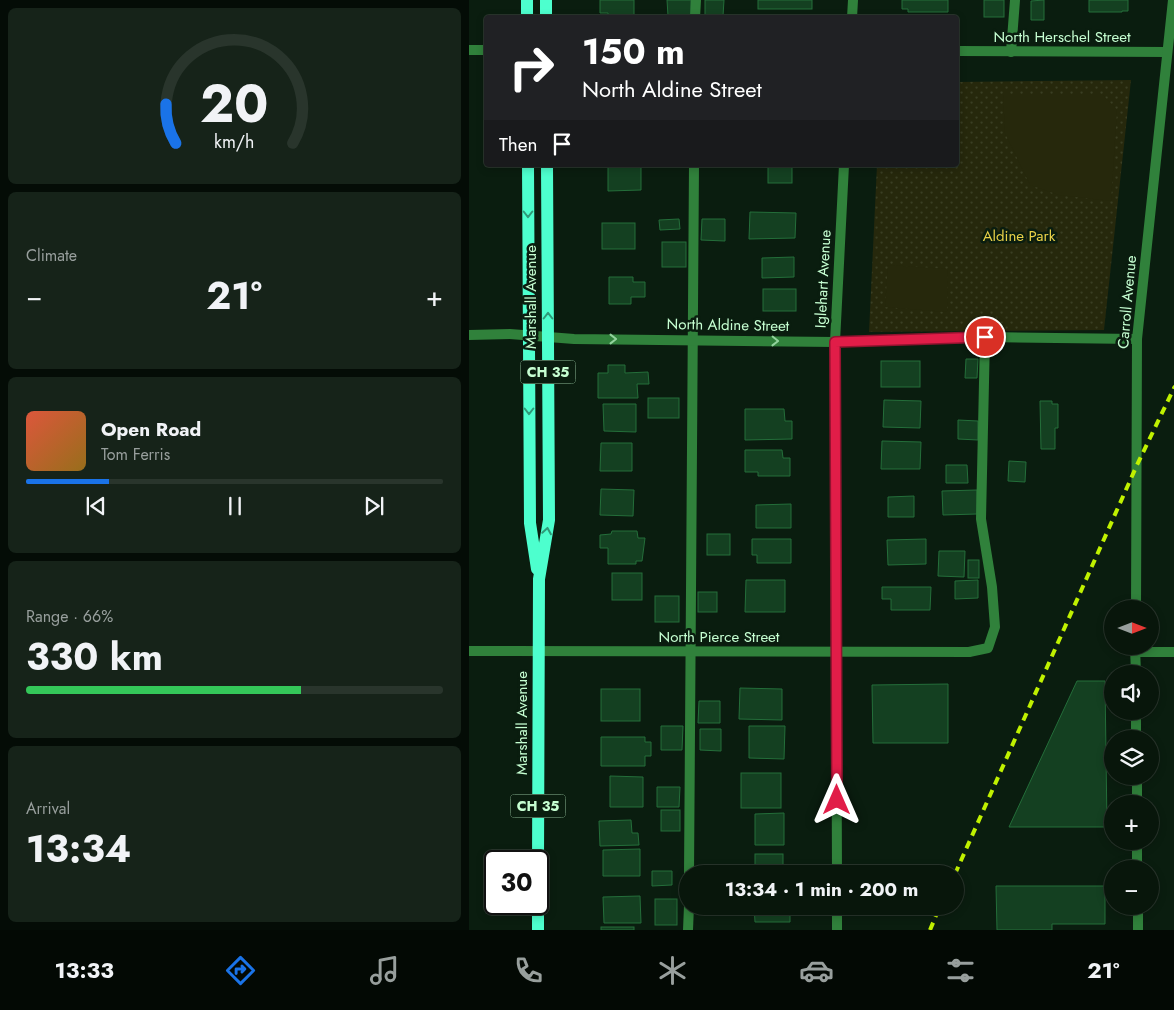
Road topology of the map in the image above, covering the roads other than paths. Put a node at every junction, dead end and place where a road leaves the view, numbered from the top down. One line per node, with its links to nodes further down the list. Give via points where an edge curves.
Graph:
1 (527, 0): 7 (main road)
2 (546, 0): 8 (main road)
3 (696, 0): 9 (street)
4 (853, 0): 10 (street)
5 (1015, 0): 14 (street)
6 (1173, 0): 15 (street, Carroll Avenue)
7 (527, 15)
8 (546, 15)
9 (695, 15)
10 (852, 15)
11 (469, 50): 12 (street)
12 (484, 50)
13 (959, 51): 14 (street, North Herschel Street)
14 (1011, 52): 15 (street, North Herschel Street)
15 (1167, 52): 24 (street, Carroll Avenue)
16 (528, 167): 21 (main road, Marshall Avenue / CH 35, one-way to 21)
17 (547, 167): 23 (main road, Marshall Avenue / CH 35, one-way to 17)
18 (694, 167): 25 (street)
19 (844, 167): 26 (street, Iglehart Avenue)
20 (469, 335): 21 (street, North Aldine Street)
21 (529, 336): 23 (street, North Aldine Street); 27 (main road, Marshall Avenue / CH 35, one-way to 27, via 530,523)
22 (985, 337): 24 (street, North Aldine Street); 26 (street, North Aldine Street); 33 (street, North Pierce Street, via 981,519 995,628 988,648 969,652)
23 (548, 338): 25 (street, North Aldine Street, one-way to 25); 27 (main road, Marshall Avenue / CH 35, one-way to 23, via 549,520)
24 (1137, 339): 28 (street, Carroll Avenue)
25 (694, 340): 26 (street, North Aldine Street, one-way to 26); 32 (street)
26 (835, 342): 33 (street, Iglehart Avenue)
27 (539, 579): 30 (main road, Marshall Avenue / CH 35)
28 (1136, 600)
29 (469, 651): 30 (street, North Pierce Street)
30 (538, 651): 32 (street, North Pierce Street); 35 (main road, Marshall Avenue / CH 35)
31 (1159, 651): 34 (street)
32 (689, 652): 33 (street, North Pierce Street); 36 (street)
33 (836, 652): 37 (street, Iglehart Avenue)
34 (1174, 652)
35 (538, 850)
36 (689, 865)
37 (837, 865)
38 (538, 915): 42 (main road)
39 (689, 915): 43 (street)
40 (837, 915): 44 (street)
41 (1138, 915): 45 (street)
42 (538, 930)
43 (689, 930)
44 (837, 930)
45 (1138, 930)

